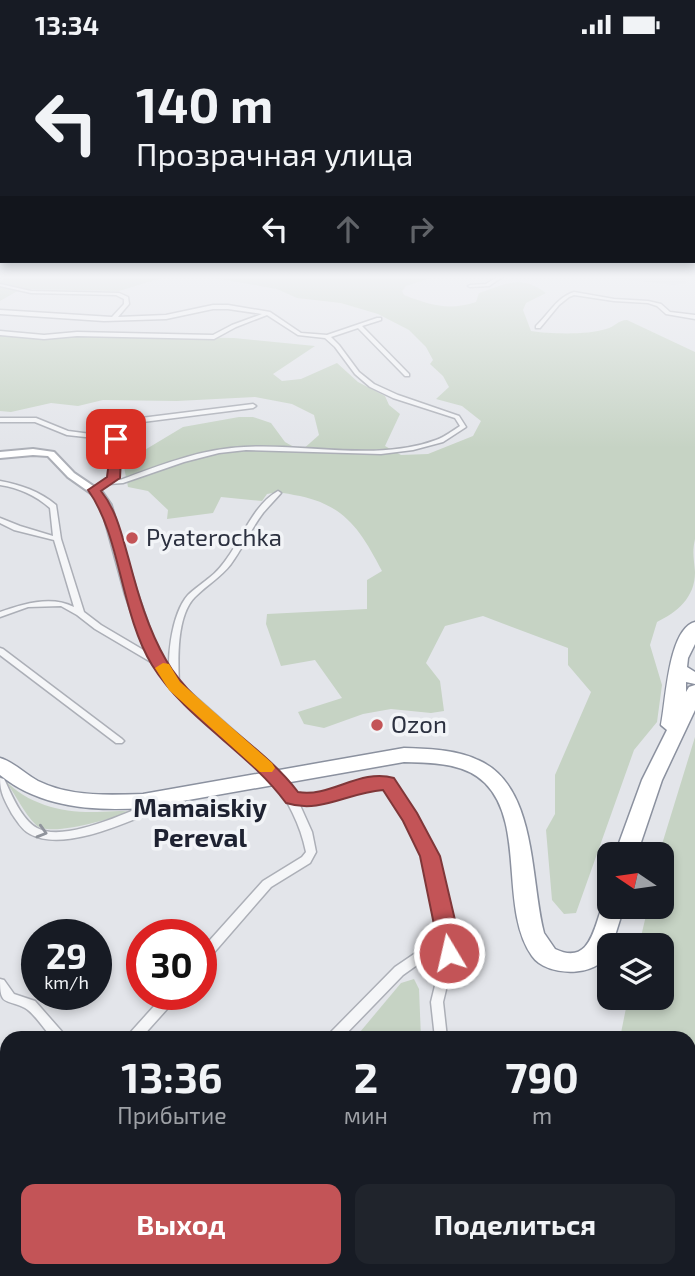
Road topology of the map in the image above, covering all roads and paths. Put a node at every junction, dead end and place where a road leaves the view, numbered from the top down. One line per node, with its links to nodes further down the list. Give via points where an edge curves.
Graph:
1 (3, 333): 2 (street, via 44,337 214,337)
2 (221, 333)
3 (299, 333): 6 (street)
4 (338, 333): 6 (street)
5 (366, 333): 7 (street)
6 (327, 337): 12 (street, via 363,379 457,417 463,424 460,430 418,447 384,452 219,451)
7 (407, 375)
8 (253, 406): 10 (street, via 125,422)
9 (0, 420): 10 (street, via 36,419 68,433)
10 (116, 439): 12 (street, via 115,473)
11 (0, 455): 14 (street, via 51,454)
12 (109, 482): 14 (street)
13 (0, 483): 17 (street, via 46,499 53,507)
14 (94, 490): 22 (street, via 106,506 131,593)
15 (278, 493): 25 (street, via 227,565 186,603 173,665)
16 (0, 520): 17 (street)
17 (57, 539): 18 (street)
18 (80, 613): 19 (street, via 62,604 27,605); 22 (street)
19 (0, 615)
20 (695, 627): 23 (highway)
21 (0, 651): 27 (street)
22 (159, 663): 25 (street)
23 (677, 667): 24 (highway); 29 (highway, via 676,700)
24 (695, 678)
25 (175, 686): 30 (street)
26 (695, 691): 29 (highway)
27 (119, 741)
28 (0, 765): 32 (highway, via 30,787 81,803)
29 (658, 765): 34 (highway)
30 (277, 778): 32 (highway); 33 (street); 35 (highway, via 404,755 461,761 484,772 506,795 518,829 531,928 541,952 573,963 593,956)
31 (0, 782): 32 (street, one-way to 32, via 25,824 48,835 106,824)
32 (183, 794)
33 (292, 798): 36 (street, via 311,801 359,785 387,783 430,856); 37 (street, via 311,852 306,860 267,884)
34 (630, 842)
35 (610, 919)
36 (448, 937): 42 (street, via 399,971); 43 (street, via 449,953 437,1002)
37 (217, 941)
38 (0, 984): 40 (street, via 10,998 31,1005)
39 (159, 1010): 41 (street)
40 (54, 1031)
41 (140, 1031)
42 (340, 1031)
43 (439, 1031)

